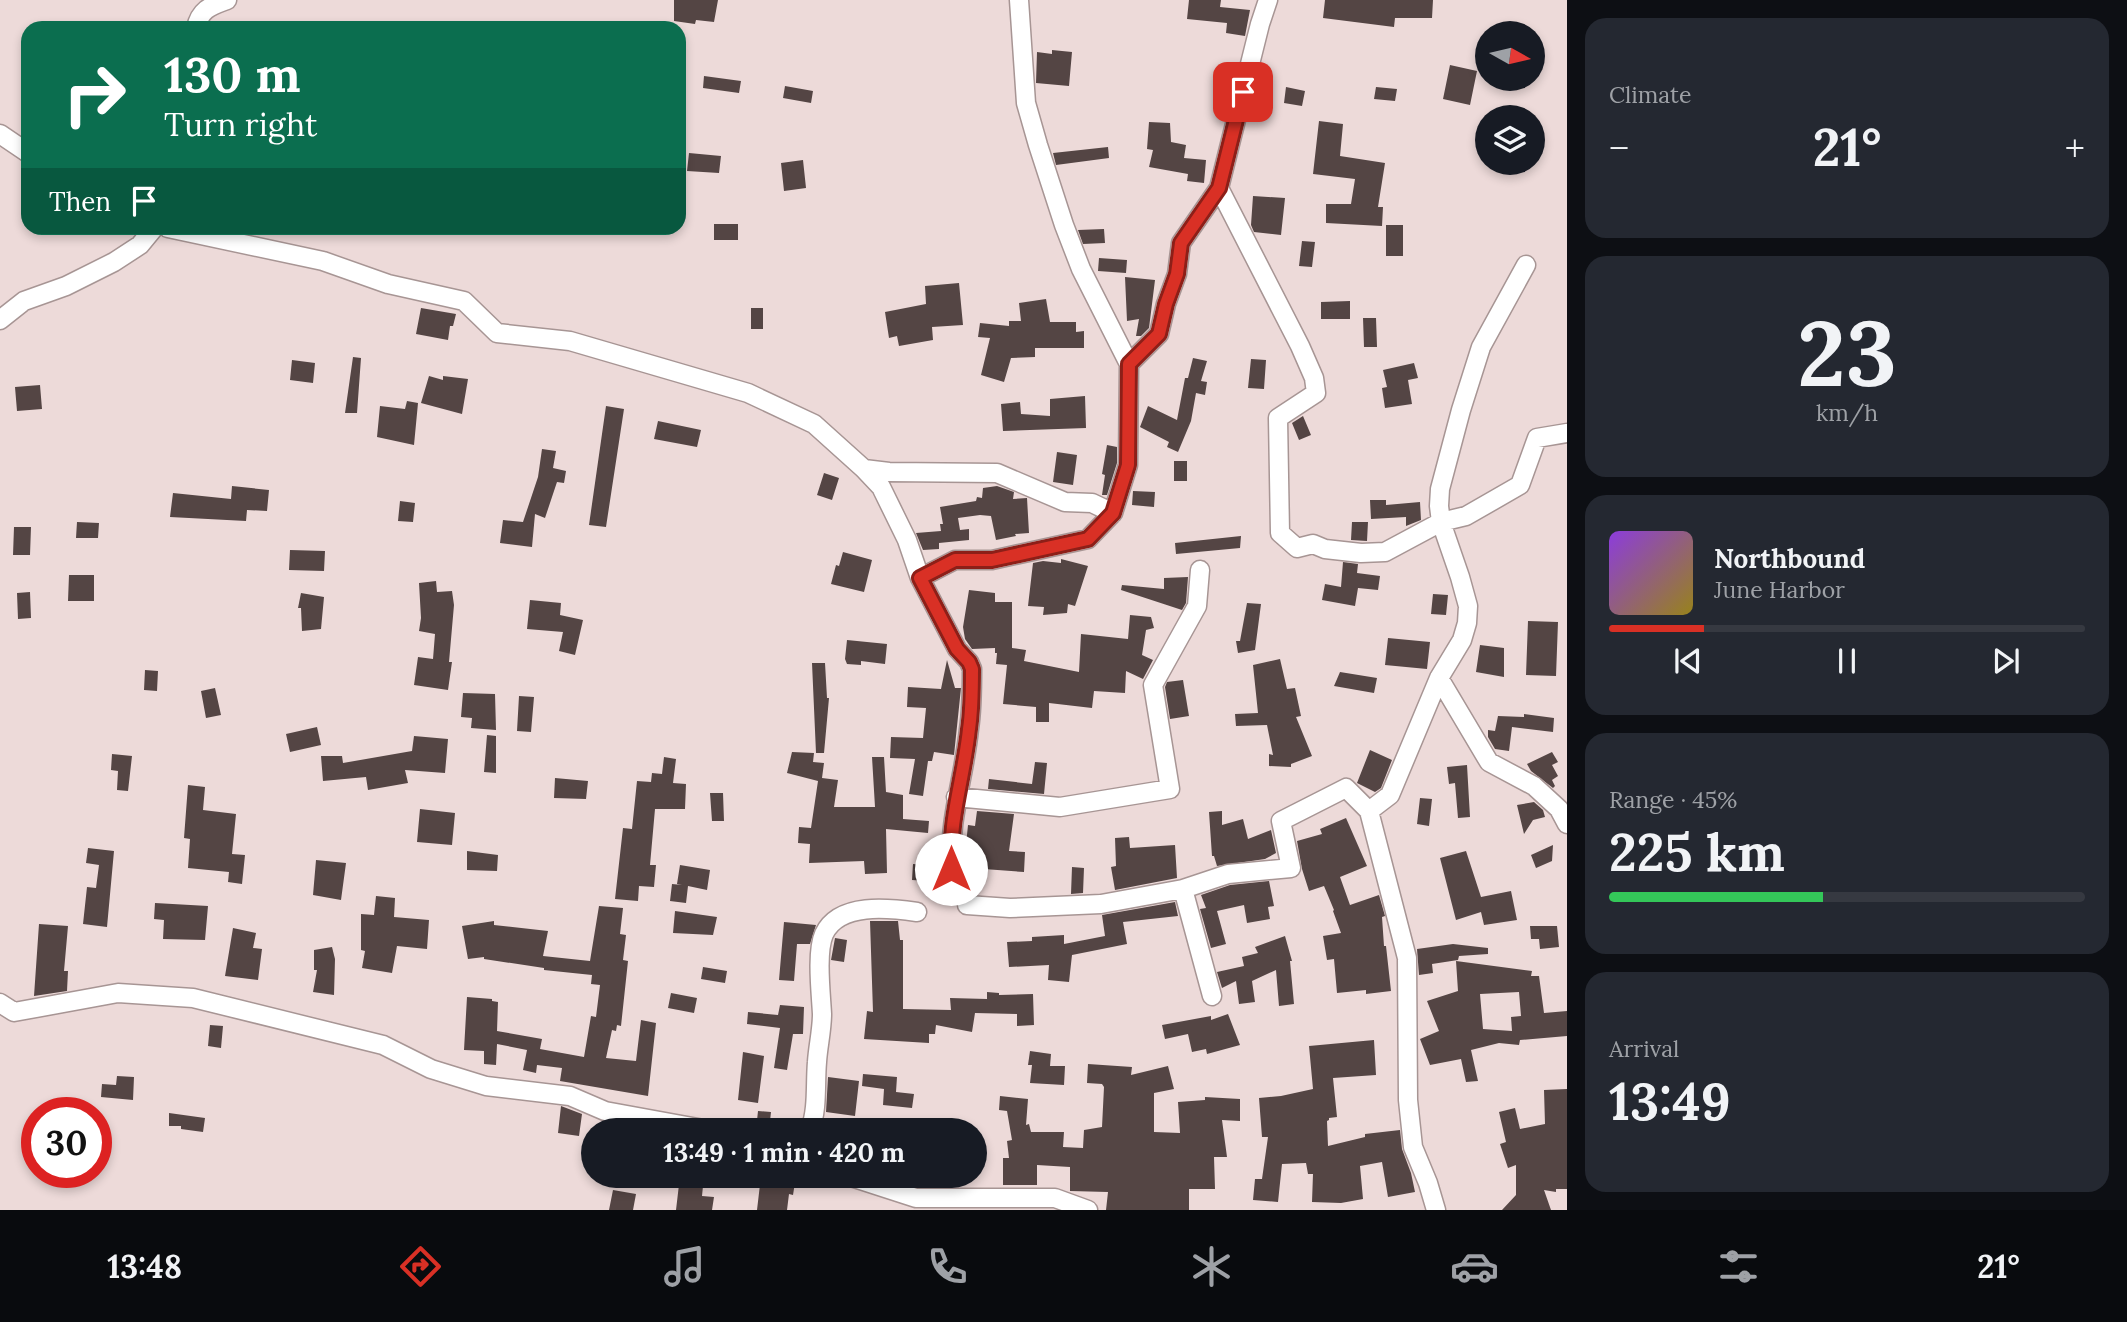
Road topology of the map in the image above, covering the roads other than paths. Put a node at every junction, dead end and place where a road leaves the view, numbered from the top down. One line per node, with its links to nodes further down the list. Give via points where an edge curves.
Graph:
1 (227, 0): 4 (street, via 208,7)
2 (1019, 0): 12 (street, via 1026,103 1038,145 1081,269)
3 (1268, 0): 7 (street)
4 (197, 21)
5 (0, 134): 6 (street)
6 (21, 148)
7 (1219, 188): 12 (street, via 1181,243 1159,334); 16 (street, via 1314,378 1316,393 1278,418 1280,533 1297,548 1313,544 1361,554 1385,552)
8 (148, 235): 11 (street, via 114,262 24,301)
9 (201, 235): 14 (street, via 323,261 388,284 464,301 497,333 570,341 748,393 814,424)
10 (1526, 265): 16 (street, via 1480,347 1440,489)
11 (0, 320)
12 (1129, 364): 15 (street, via 1128,465)
13 (1567, 433): 16 (street, via 1537,438 1520,485 1466,516)
14 (864, 469): 15 (street, via 998,473 1065,502 1092,503); 18 (street, via 881,486)
15 (1113, 513): 18 (street, via 1088,539 992,560 955,560)
16 (1441, 522): 19 (street, via 1468,606 1462,640)
17 (1200, 570): 20 (street, via 1196,606 1153,685 1170,789 1060,807)
18 (920, 578): 20 (street, via 972,669 969,728)
19 (1439, 678): 21 (street, via 1390,795); 22 (street, via 1489,762 1534,786 1559,809)
20 (956, 797): 23 (street)
21 (1369, 811): 24 (street, via 1346,788 1280,821 1292,868 1228,874); 33 (street, via 1407,958 1413,1147)
22 (1567, 824)
23 (951, 869)
24 (1183, 888): 25 (street, via 1101,904); 27 (street)
25 (967, 905)
26 (917, 912): 30 (street, via 889,908 852,912 825,932)
27 (1212, 996)
28 (0, 1003): 29 (street, via 14,1012 118,993 193,998 383,1045 431,1069 486,1086 570,1096 605,1111)
29 (643, 1118)
30 (813, 1118)
31 (885, 1188): 32 (street, via 916,1198 1055,1198)
32 (1088, 1210)
33 (1436, 1210)

